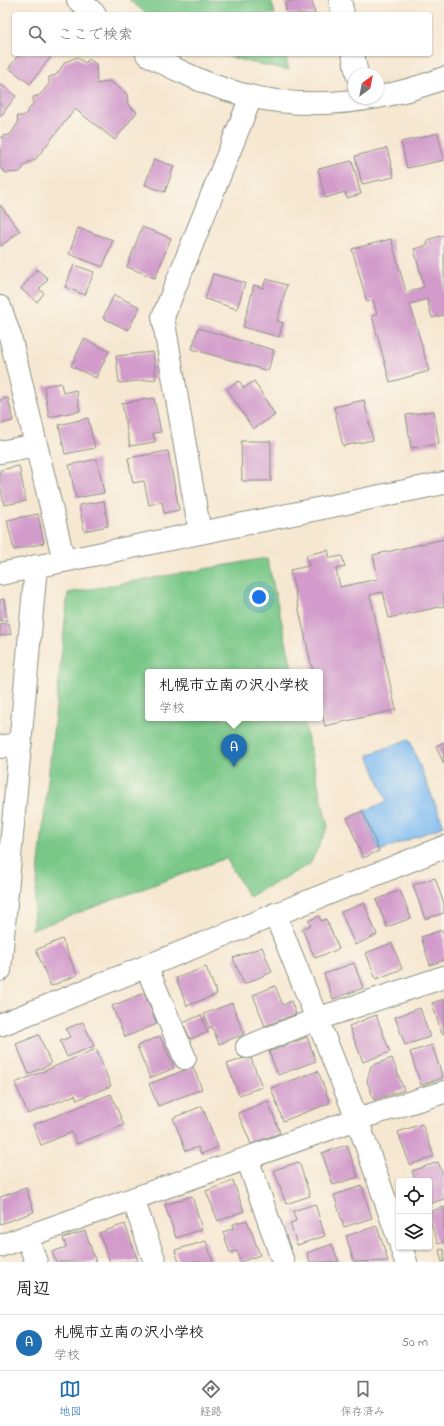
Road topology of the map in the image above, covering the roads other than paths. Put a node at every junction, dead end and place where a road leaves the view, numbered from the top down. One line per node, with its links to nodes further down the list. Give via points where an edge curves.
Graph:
1 (78, 0): 3 (street)
2 (340, 0): 4 (street)
3 (93, 12)
4 (343, 12)
5 (151, 56): 10 (street, via 192,77)
6 (353, 56): 7 (street)
7 (356, 68)
8 (444, 78): 9 (street, via 415,89)
9 (384, 95)
10 (251, 97): 11 (street, via 273,102); 17 (street, via 163,317)
11 (348, 100)
12 (0, 307): 13 (street)
13 (5, 337): 14 (street)
14 (36, 445): 15 (street); 18 (street)
15 (0, 452)
16 (444, 483): 17 (street)
17 (200, 533): 18 (street)
18 (64, 561): 19 (street)
19 (36, 566): 20 (street); 21 (street)
20 (0, 574)
21 (10, 745): 24 (street)
22 (444, 847): 23 (street)
23 (275, 914): 25 (street); 28 (street)
24 (2, 936): 26 (street)
25 (146, 966): 29 (street); 31 (street)
26 (0, 970)
27 (444, 977): 28 (street)
28 (317, 1019): 30 (street); 33 (street)
29 (0, 1025)
30 (247, 1047)
31 (185, 1058)
32 (444, 1092): 33 (street)
33 (357, 1119): 34 (street); 36 (street)
34 (247, 1158): 35 (street); 42 (street)
35 (133, 1199): 37 (street); 41 (street)
36 (396, 1231)
37 (27, 1236): 38 (street); 40 (street)
38 (0, 1246)
39 (402, 1250): 43 (street)
40 (36, 1262)
41 (155, 1262)
42 (283, 1262)
43 (406, 1262)

